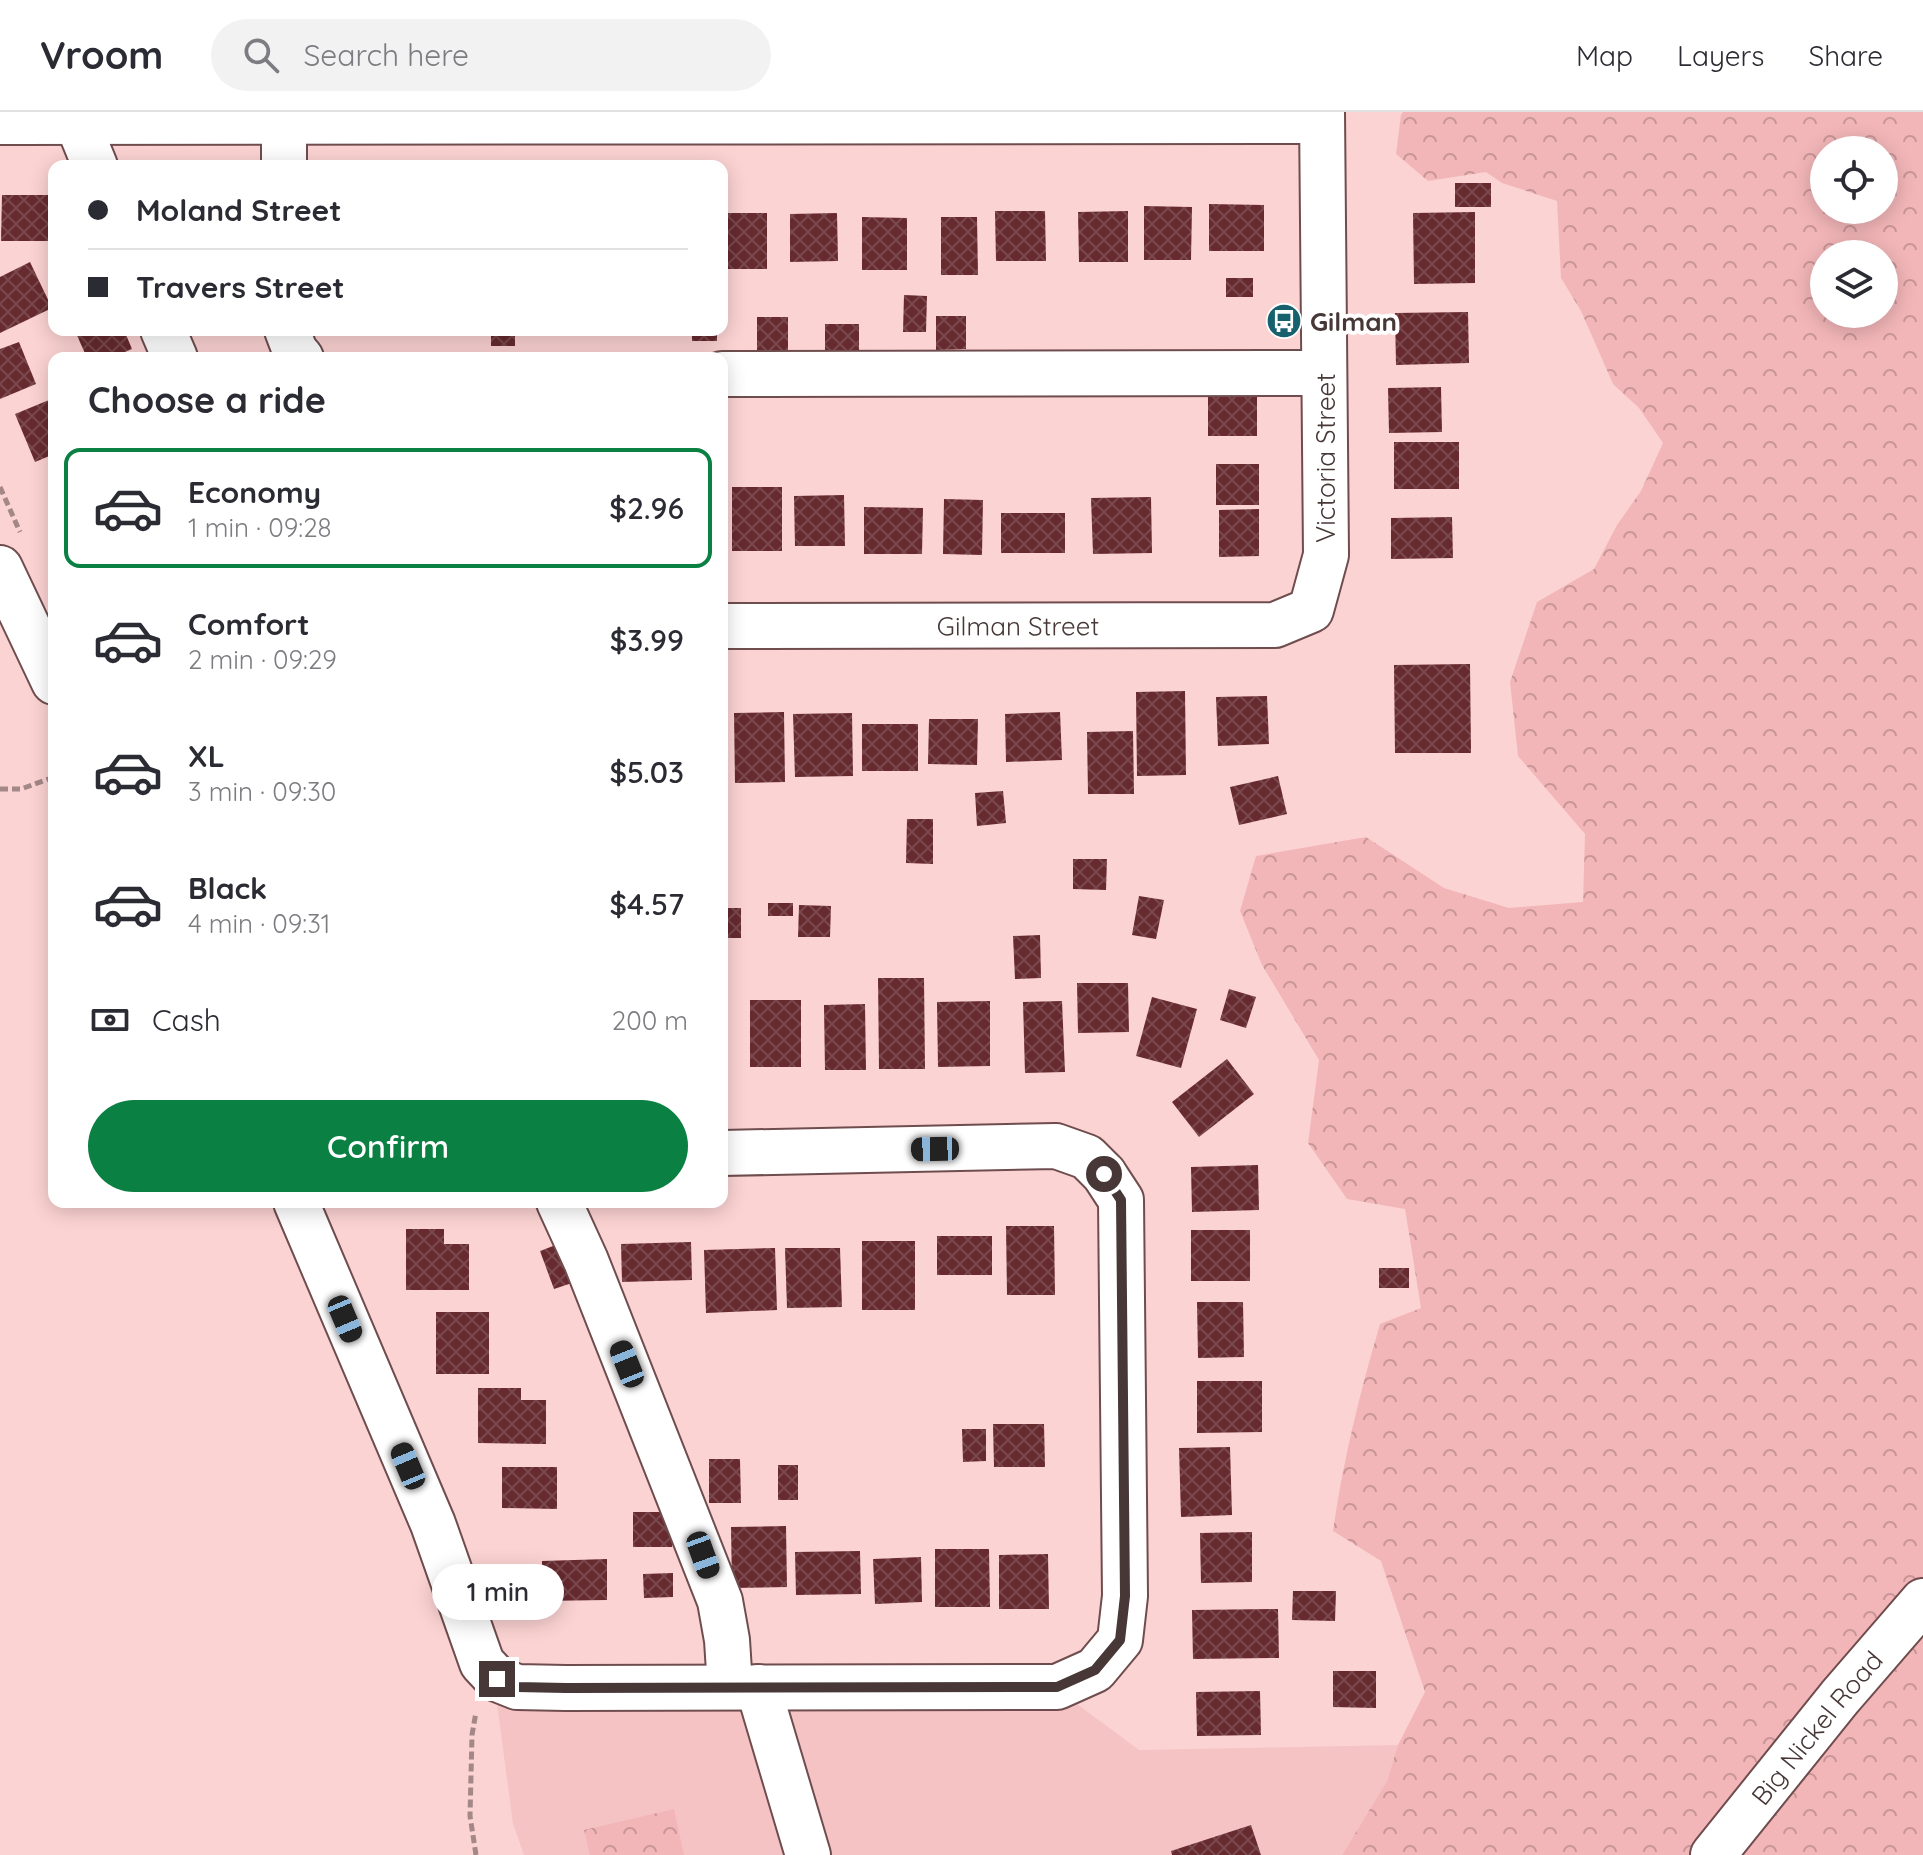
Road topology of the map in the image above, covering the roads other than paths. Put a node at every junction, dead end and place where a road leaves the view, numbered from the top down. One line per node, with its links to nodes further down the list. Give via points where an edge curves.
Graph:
1 (1065, 116): 2 (street); 5 (street)
2 (1322, 116): 8 (street, Victoria Street)
3 (65, 119): 4 (street); 5 (street); 6 (street)
4 (0, 122)
5 (284, 122): 7 (street)
6 (91, 160)
7 (284, 160)
8 (1324, 373): 9 (street); 11 (street, Victoria Street, via 1326,555)
9 (728, 374)
10 (0, 568): 13 (street)
11 (1311, 610): 12 (street, Gilman Street, via 1275,625)
12 (728, 626)
13 (43, 634): 14 (street)
14 (48, 656)
15 (728, 1153): 19 (street, via 1056,1146 1087,1157 1121,1200 1125,1596 1120,1640 1095,1670 1057,1687)
16 (299, 1208): 19 (street, via 433,1524 482,1663 497,1679 517,1687)
17 (562, 1208): 19 (street, via 720,1601)
18 (1923, 1601): 21 (street, Big Nickel Road)
19 (744, 1687): 20 (street)
20 (808, 1855)
21 (1713, 1855)

